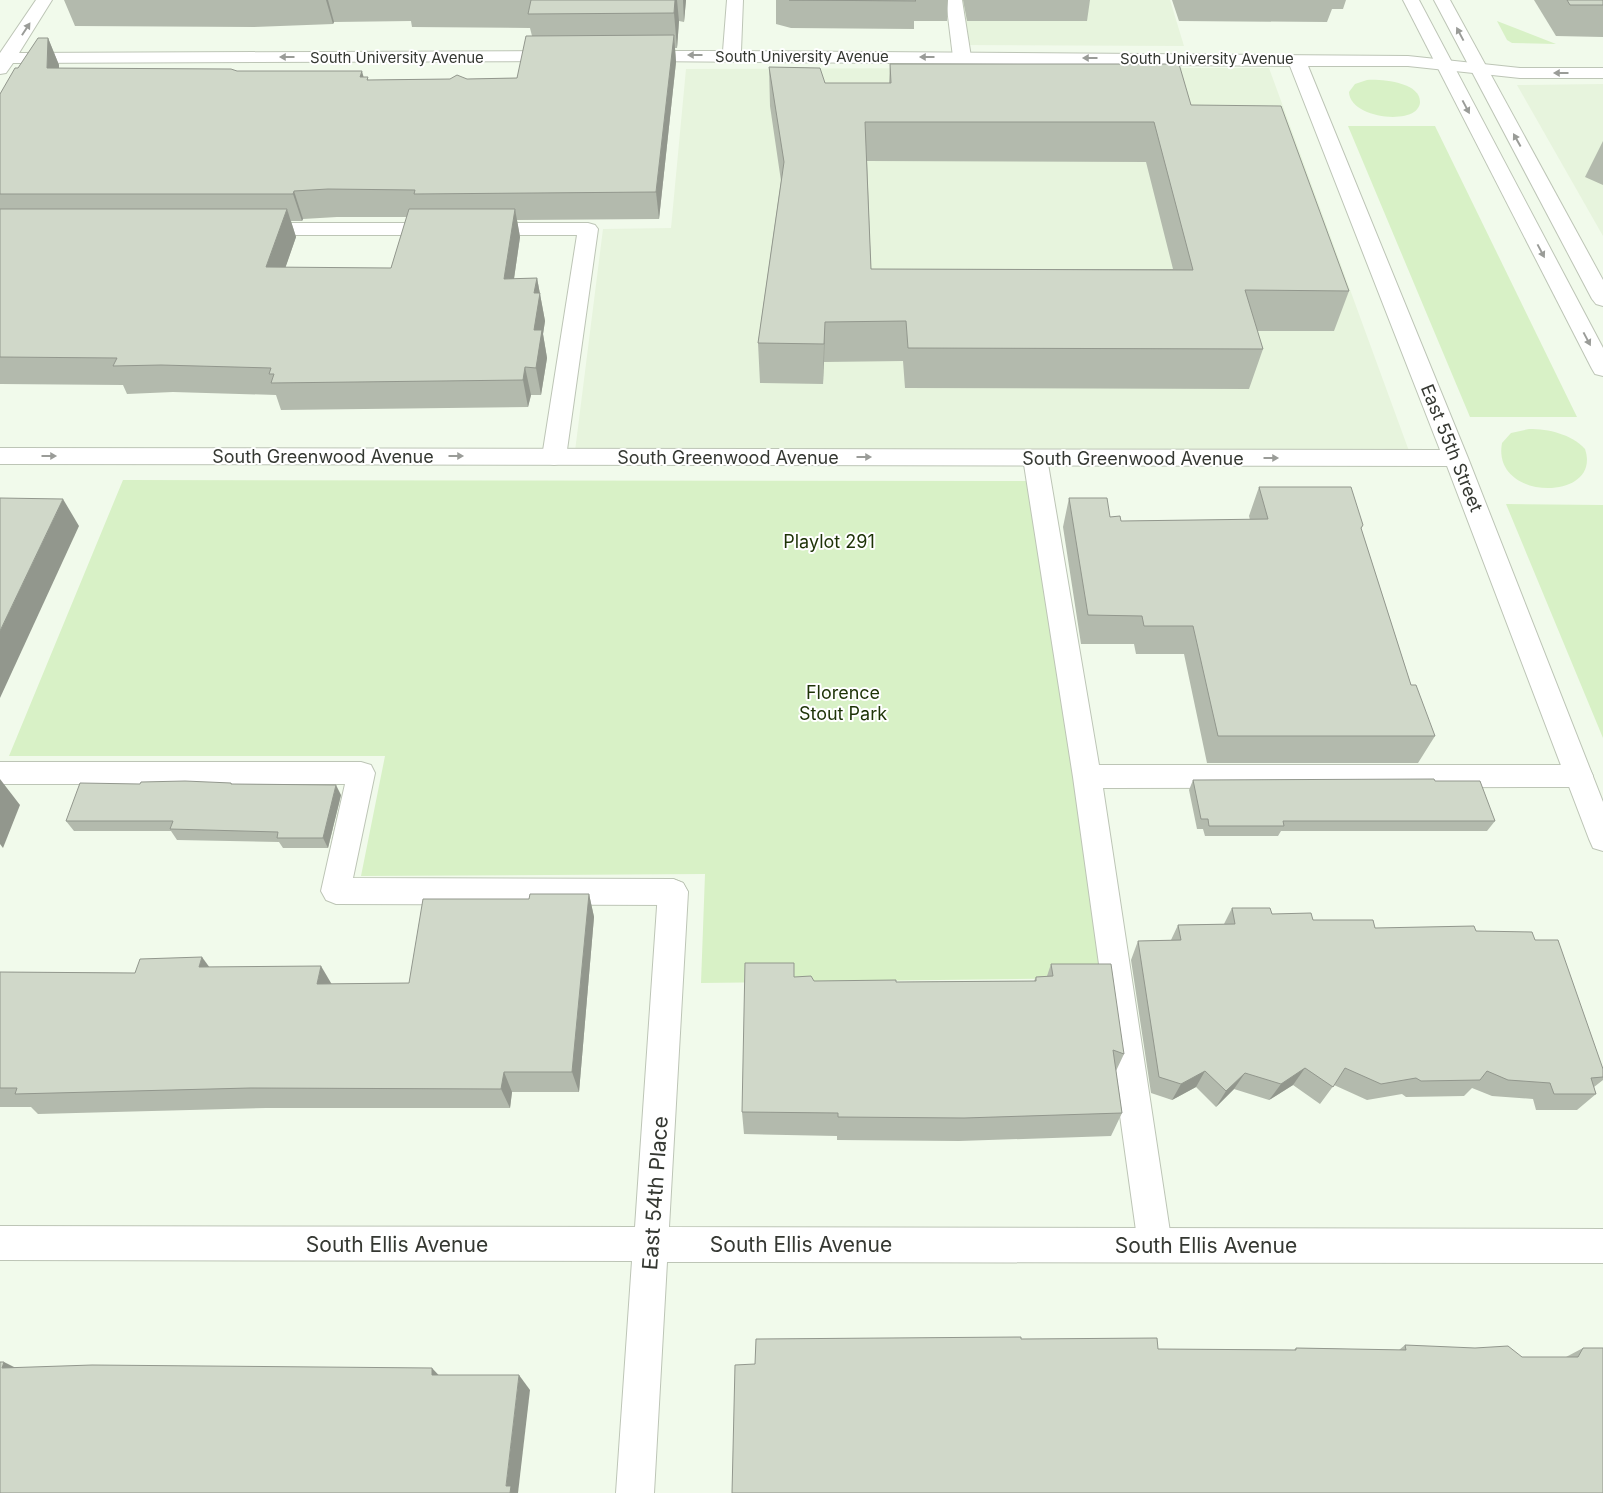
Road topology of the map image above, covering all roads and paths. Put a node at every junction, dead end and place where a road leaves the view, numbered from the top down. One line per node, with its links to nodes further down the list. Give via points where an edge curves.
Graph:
1 (44, 0): 11 (street, one-way to 1)
2 (735, 0): 6 (street)
3 (954, 0): 9 (street)
4 (1411, 0): 12 (street)
5 (1442, 0): 13 (street, one-way to 5)
6 (732, 55): 8 (street, South University Avenue, one-way to 8); 9 (street, South University Avenue, one-way to 6)
7 (576, 56): 11 (street, South University Avenue, one-way to 11)
8 (626, 56)
9 (962, 57): 10 (street, South University Avenue, one-way to 9)
10 (1296, 59): 12 (street, South University Avenue); 21 (street, East 55th Street)
11 (2, 62)
12 (1443, 64): 13 (street, South University Avenue); 17 (street, one-way to 17)
13 (1478, 68): 14 (street, South University Avenue, one-way to 13, via 1520,73); 16 (street, one-way to 13)
14 (1603, 73)
15 (239, 229): 19 (street, via 588,229)
16 (1603, 299)
17 (1603, 369)
18 (0, 456): 19 (street, South Greenwood Avenue, one-way to 19)
19 (554, 457): 20 (street, South Greenwood Avenue, one-way to 20)
20 (1035, 458): 21 (street, South Greenwood Avenue, one-way to 21); 24 (street)
21 (1456, 458): 23 (street, East 55th Street)
22 (0, 773): 27 (street, East 54th Place, via 361,773 336,891 673,892)
23 (1579, 776): 24 (street); 25 (street, East 55th Street)
24 (1087, 777): 28 (street)
25 (1603, 839)
26 (0, 1243): 27 (street, South Ellis Avenue)
27 (651, 1244): 28 (street, South Ellis Avenue); 30 (street, East 54th Place)
28 (1155, 1245): 29 (street, South Ellis Avenue)
29 (1603, 1246)
30 (635, 1493)

